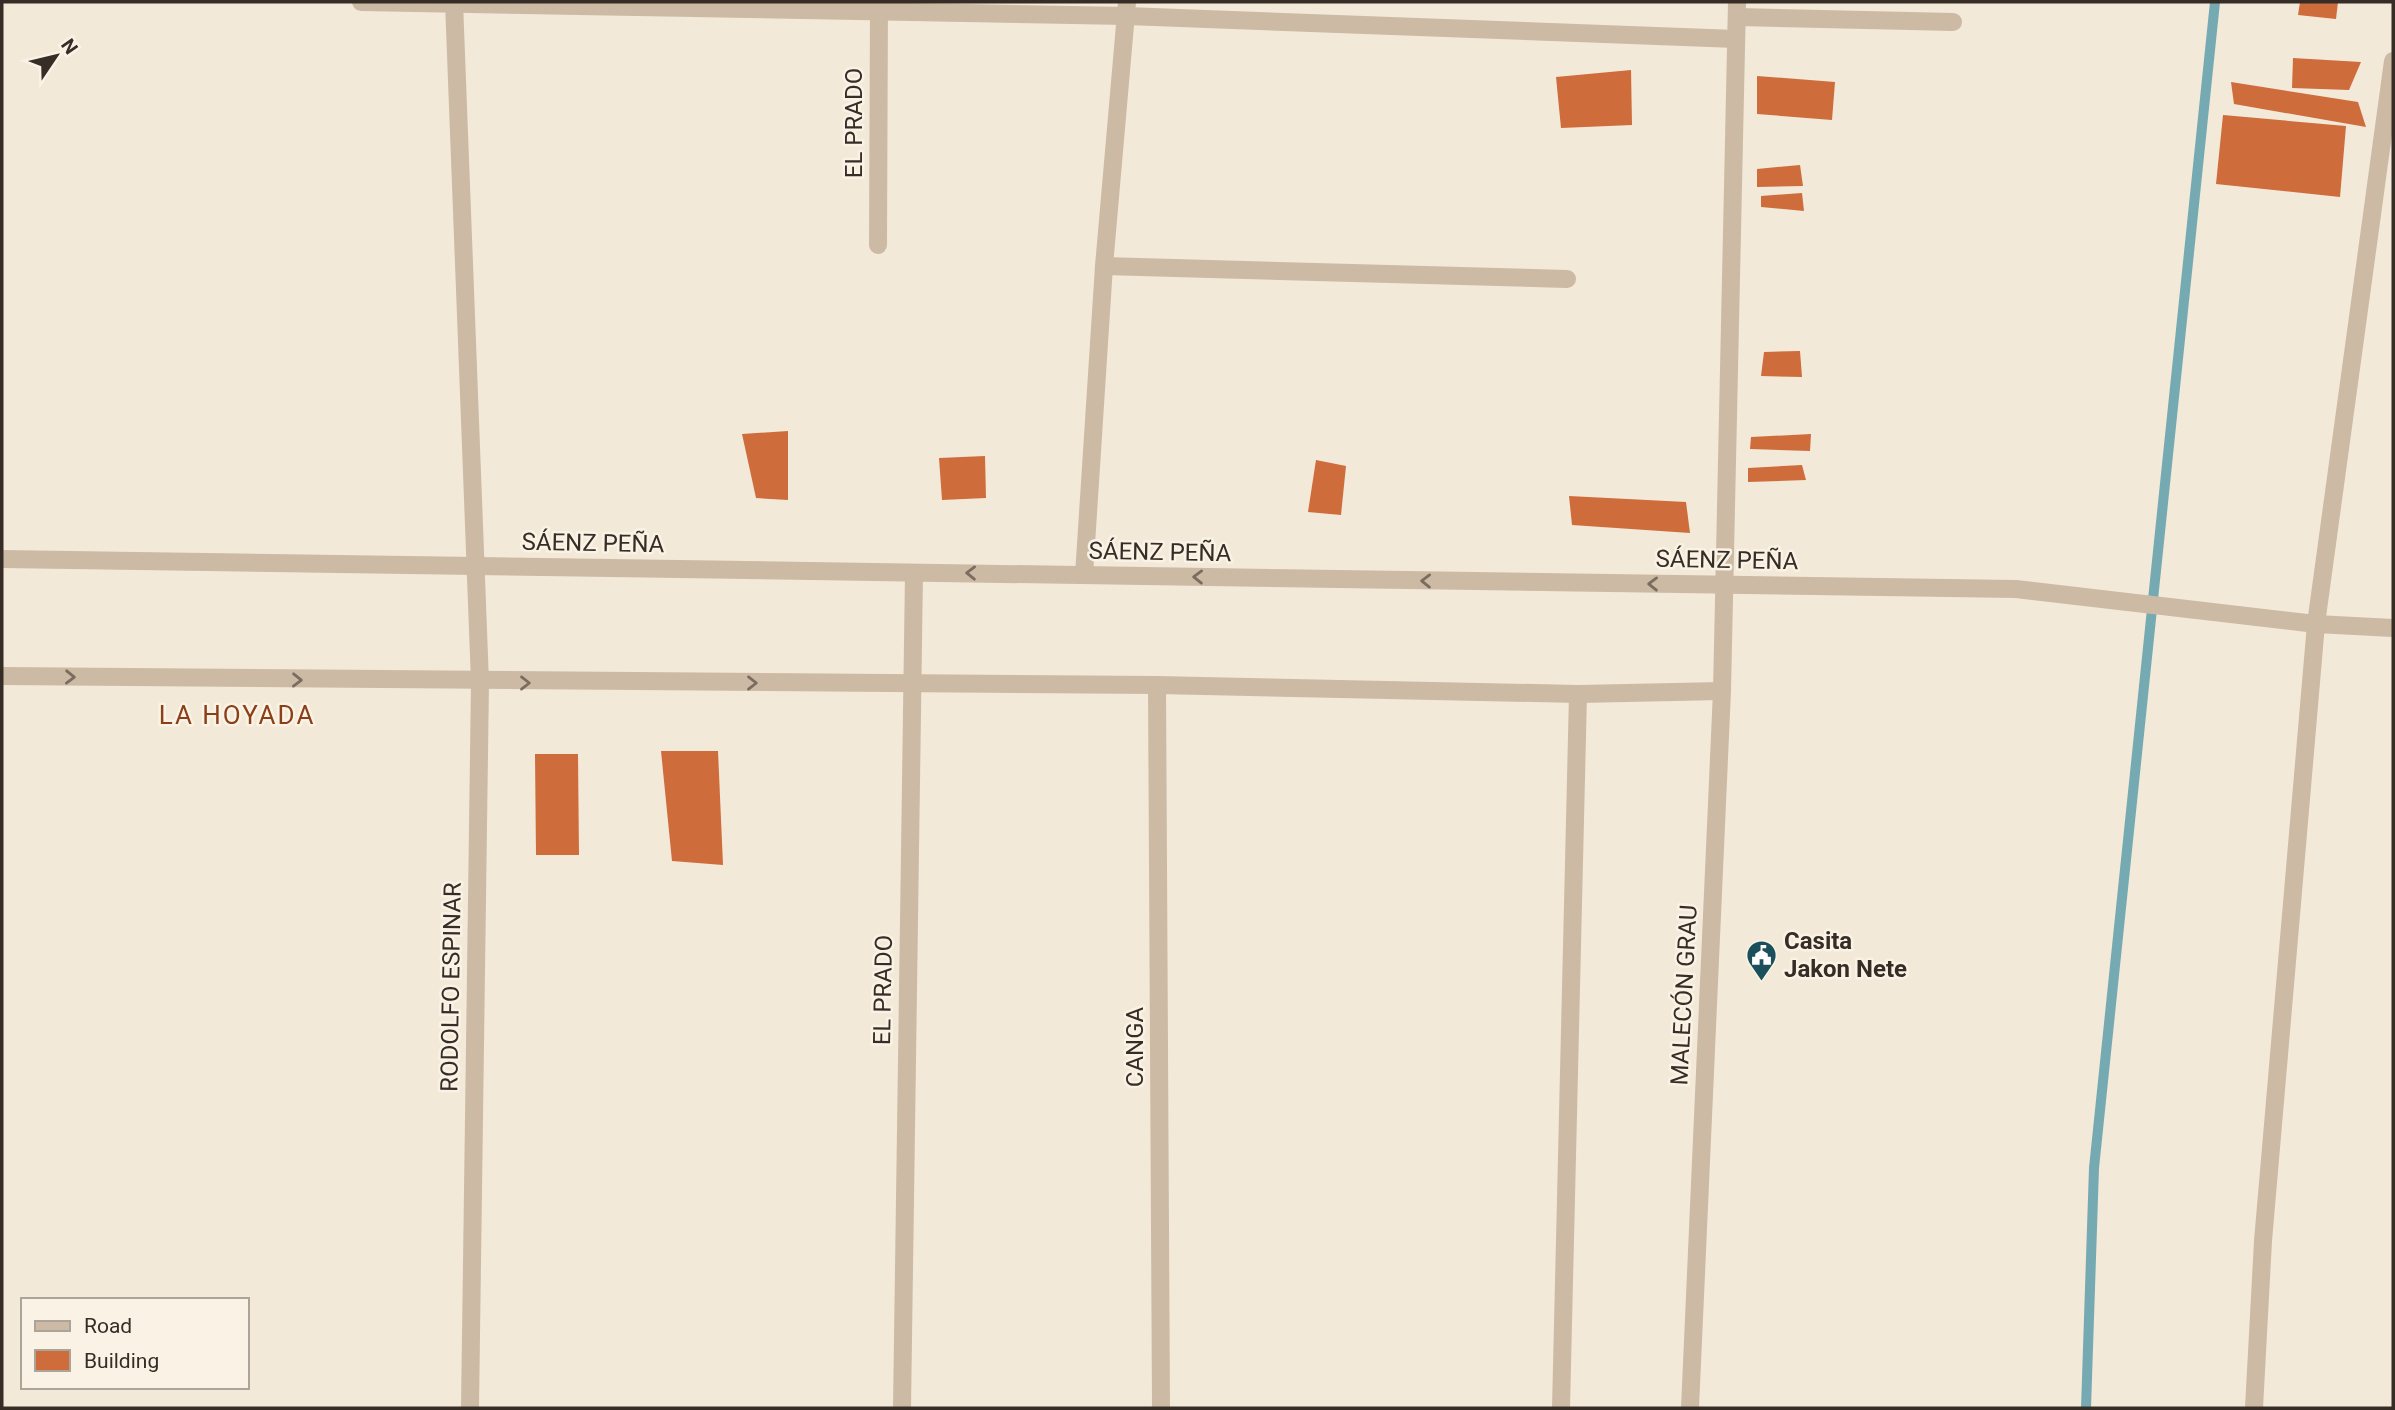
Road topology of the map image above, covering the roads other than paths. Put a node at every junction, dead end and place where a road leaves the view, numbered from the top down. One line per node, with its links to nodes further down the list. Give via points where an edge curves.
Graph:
1 (361, 2): 2 (street)
2 (454, 2): 3 (street); 13 (street, RODOLFO ESPINAR)
3 (879, 6): 4 (street); 9 (street, EL PRADO)
4 (1127, 9): 7 (street); 10 (street)
5 (1737, 9): 6 (street); 7 (street, MALECÓN GRAU)
6 (1953, 22)
7 (1736, 38): 16 (street, MALECÓN GRAU)
8 (2393, 61): 17 (street)
9 (878, 245)
10 (1104, 265): 11 (street); 15 (street)
11 (1567, 279)
12 (2, 559): 13 (street, SÁENZ PEÑA)
13 (476, 566): 14 (street, SÁENZ PEÑA); 20 (street, RODOLFO ESPINAR)
14 (914, 573): 15 (street, SÁENZ PEÑA, one-way to 14); 21 (street, EL PRADO)
15 (1084, 575): 16 (street, SÁENZ PEÑA, one-way to 15)
16 (1721, 585): 17 (street, SÁENZ PEÑA, via 2016,589); 23 (street, MALECÓN GRAU)
17 (2316, 624): 18 (street, SÁENZ PEÑA); 30 (street, via 2263,1241)
18 (2393, 628)
19 (2, 676): 20 (street, one-way to 20)
20 (480, 682): 21 (street, one-way to 21); 25 (street, RODOLFO ESPINAR)
21 (912, 684): 22 (street); 26 (street, EL PRADO)
22 (1157, 685): 24 (street); 27 (street, CANGA)
23 (1721, 691): 24 (street); 29 (street, MALECÓN GRAU)
24 (1578, 694): 28 (street)
25 (470, 1408)
26 (902, 1408)
27 (1161, 1408)
28 (1561, 1408)
29 (1690, 1408)
30 (2254, 1408)

